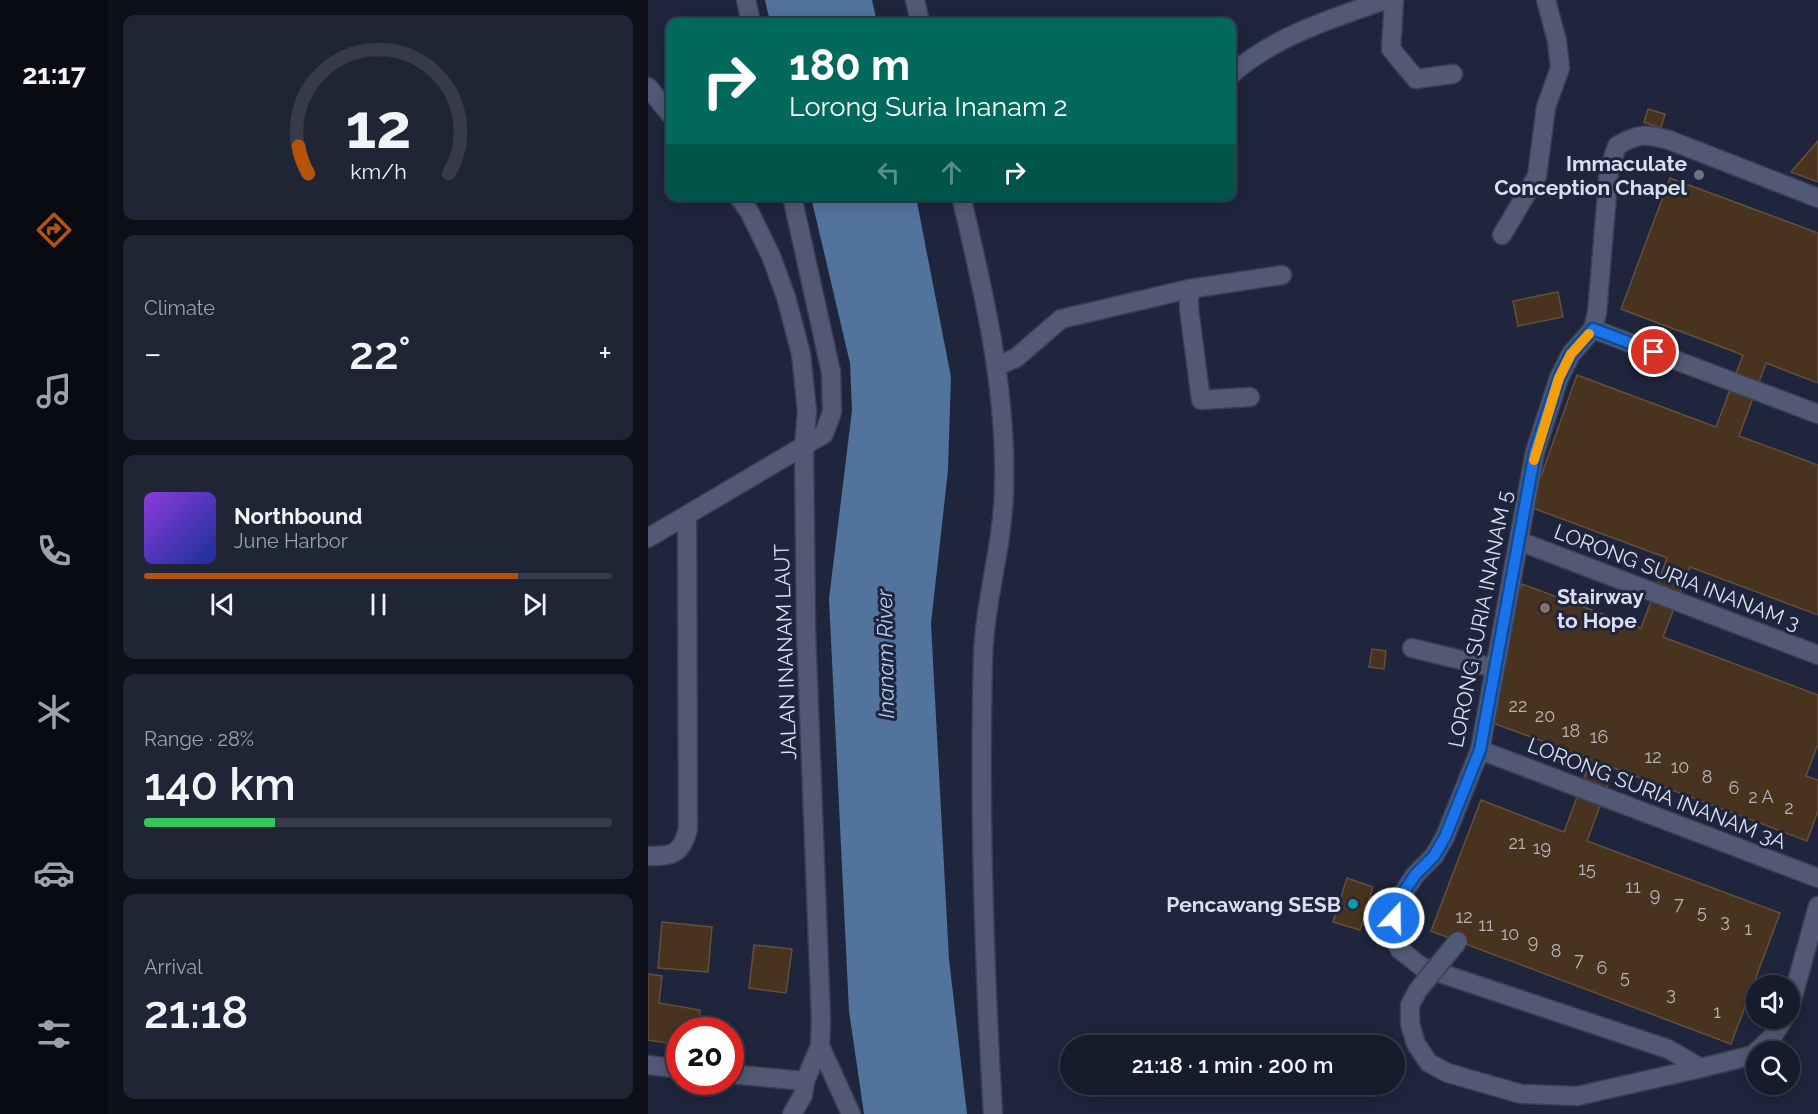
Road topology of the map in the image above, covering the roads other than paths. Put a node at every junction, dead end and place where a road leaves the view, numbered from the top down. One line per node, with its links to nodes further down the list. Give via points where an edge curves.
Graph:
1 (746, 0): 6 (street)
2 (915, 0): 7 (street)
3 (1385, 0): 8 (street, via 1316,24)
4 (1394, 0): 9 (street, via 1391,50 1416,79)
5 (1546, 0): 16 (street, via 1560,68 1546,107 1537,176)
6 (750, 18)
7 (919, 18)
8 (1240, 67)
9 (1453, 74)
10 (648, 87): 11 (street)
11 (666, 109)
12 (1818, 198): 19 (street, via 1669,140 1645,134 1630,138 1617,146 1608,170)
13 (742, 201): 23 (street, JALAN INANAM LAUT, via 771,256 801,354 807,411)
14 (793, 201): 23 (street, via 831,372 832,412 824,434)
15 (962, 201): 20 (street)
16 (1502, 235)
17 (1282, 275): 18 (street)
18 (1189, 289): 20 (street, via 1061,319 1016,358); 21 (street, via 1201,400)
19 (1595, 321): 22 (street); 26 (street, LORONG SURIA INANAM 5, via 1559,378 1535,452)
20 (997, 366): 45 (street, via 1004,502 983,657 982,902)
21 (1250, 397)
22 (1818, 414)
23 (804, 447): 24 (street); 37 (street, JALAN INANAM LAUT)
24 (687, 516): 25 (street); 31 (street, via 688,829 679,850 670,856)
25 (648, 538)
26 (1520, 541): 28 (street, LORONG SURIA INANAM 3); 29 (street, LORONG SURIA INANAM 5)
27 (1412, 648): 29 (street)
28 (1818, 655)
29 (1494, 668): 30 (street, LORONG SURIA INANAM 5)
30 (1480, 750): 32 (street, LORONG SURIA INANAM 3A); 40 (street, LORONG SURIA INANAM 5, via 1440,847 1396,904 1392,932 1400,950 1422,967 1668,1049)
31 (648, 856)
32 (1818, 878)
33 (1818, 906): 35 (street)
34 (1458, 941): 40 (street, bridge, via 1410,1005 1416,1044 1429,1063 1448,1073 1521,1094 1577,1096)
35 (1799, 975)
36 (1777, 1029): 40 (street, via 1753,1055)
37 (820, 1046): 42 (street, JALAN INANAM LAUT); 44 (street)
38 (648, 1065): 39 (street)
39 (666, 1067)
40 (1701, 1068)
41 (744, 1075): 42 (street)
42 (805, 1081): 43 (street, JALAN INANAM LAUT, via 803,1095)
43 (792, 1114)
44 (852, 1114)
45 (993, 1114)

